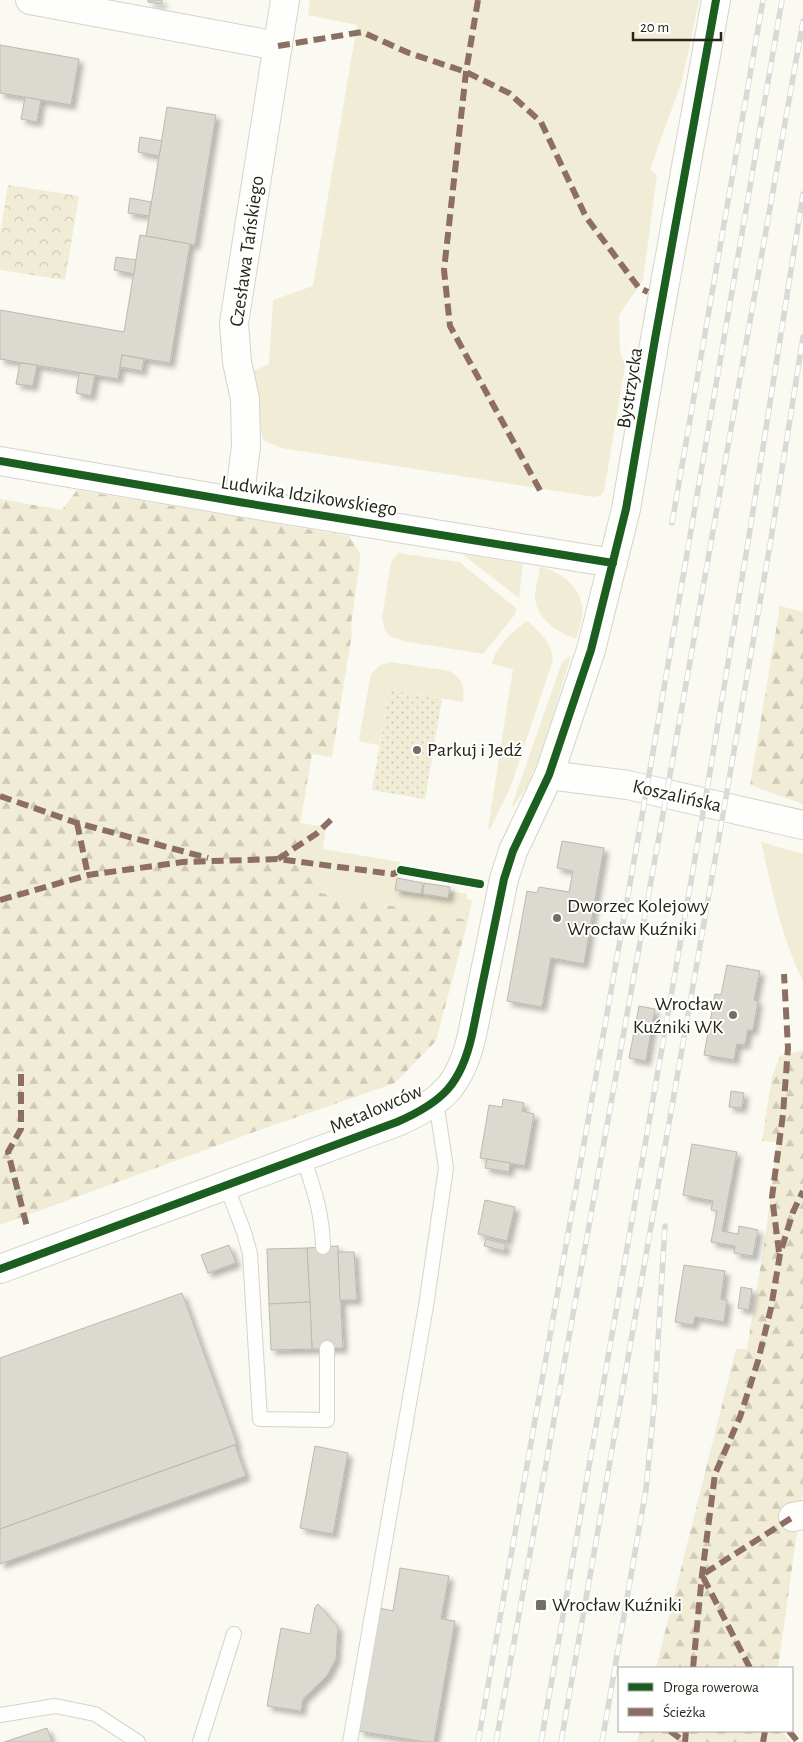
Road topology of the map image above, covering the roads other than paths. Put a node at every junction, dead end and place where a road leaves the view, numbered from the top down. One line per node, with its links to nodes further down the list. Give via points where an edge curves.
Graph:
1 (30, 0): 4 (street)
2 (285, 0): 4 (street, Czesława Tańskiego)
3 (716, 0): 7 (street, Bystrzycka, via 626,509)
4 (278, 46): 6 (street, Czesława Tańskiego, via 234,323 237,362 245,399 246,446)
5 (0, 461): 6 (street, Ludwika Idzikowskiego)
6 (239, 502): 7 (street, Ludwika Idzikowskiego)
7 (613, 562): 8 (street, Bystrzycka, via 591,650)
8 (549, 775): 9 (street, Koszalińska, via 628,785); 10 (street, Metalowców, via 513,851 504,879 466,1060 455,1081)
9 (803, 825)
10 (436, 1101): 11 (street, Metalowców, via 397,1122); 20 (lane, via 446,1168 424,1316)
11 (303, 1157): 12 (street, Metalowców); 13 (lane, via 320,1208)
12 (226, 1185): 14 (street, Metalowców); 15 (lane, via 250,1254 260,1419 327,1420)
13 (323, 1247)
14 (0, 1268)
15 (327, 1348)
16 (234, 1634): 19 (lane)
17 (0, 1714): 18 (lane, via 55,1706 95,1714)
18 (138, 1742)
19 (200, 1742)
20 (350, 1742)

